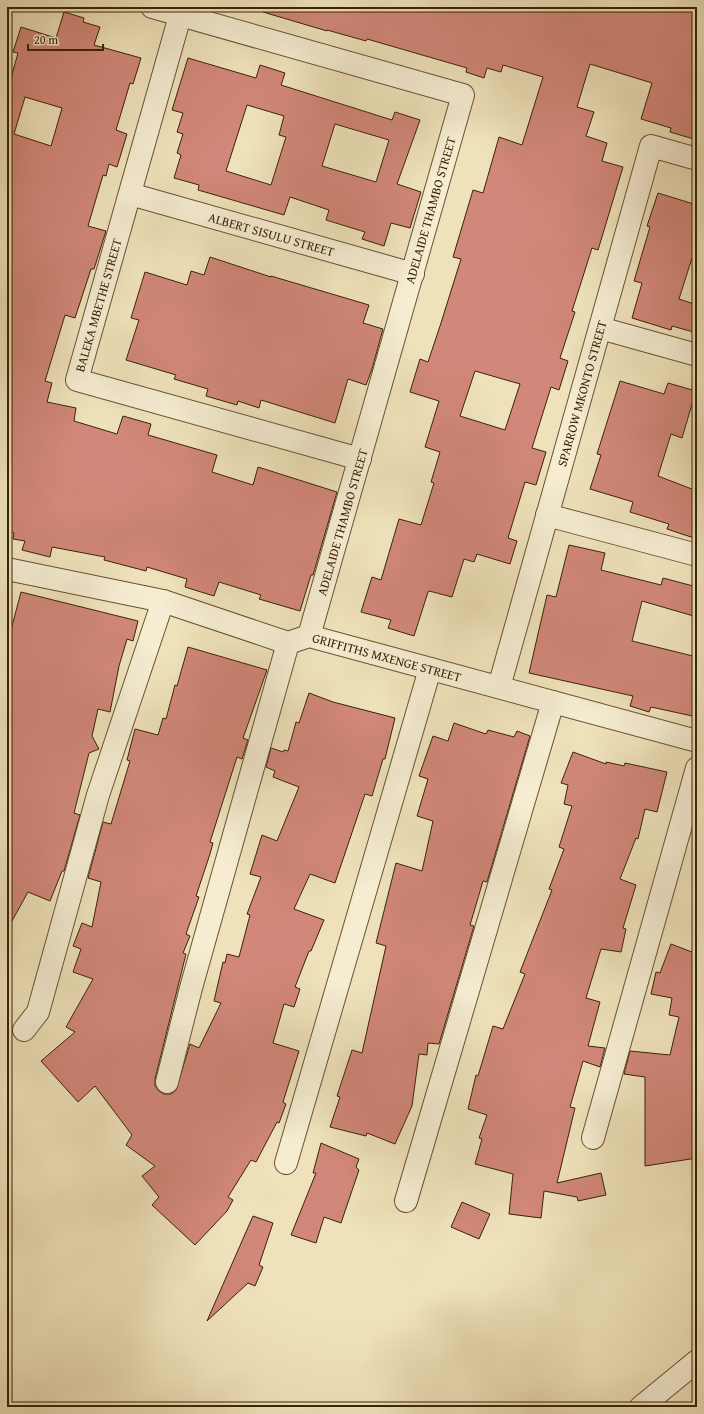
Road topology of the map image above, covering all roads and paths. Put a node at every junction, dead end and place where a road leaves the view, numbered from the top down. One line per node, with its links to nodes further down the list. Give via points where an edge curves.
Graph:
1 (152, 7): 2 (street, ADELAIDE THAMBO STREET)
2 (180, 16): 4 (street, BALEKA MBETHE STREET); 5 (street, ADELAIDE THAMBO STREET, via 463,95)
3 (697, 159): 6 (street, SPARROW MKONTO STREET, via 651,146)
4 (130, 194): 5 (street, ALBERT SISULU STREET); 8 (street, BALEKA MBETHE STREET, via 77,380)
5 (413, 274): 8 (street, ADELAIDE THAMBO STREET)
6 (600, 328): 7 (street); 9 (street, SPARROW MKONTO STREET)
7 (697, 355)
8 (360, 459): 13 (street, ADELAIDE THAMBO STREET)
9 (548, 515): 10 (street); 16 (street, SPARROW MKONTO STREET)
10 (697, 555)
11 (8, 574): 12 (street)
12 (163, 601): 14 (street); 20 (street, via 98,795 38,1012)
13 (310, 636): 14 (street, GRIFFITHS MXENGE STREET); 15 (street, GRIFFITHS MXENGE STREET)
14 (288, 643): 21 (street)
15 (430, 669): 16 (street, GRIFFITHS MXENGE STREET); 23 (street)
16 (499, 687): 17 (street, GRIFFITHS MXENGE STREET)
17 (553, 702): 18 (street, GRIFFITHS MXENGE STREET); 24 (street)
18 (697, 741)
19 (697, 768): 22 (street)
20 (24, 1030)
21 (167, 1082)
22 (593, 1138)
23 (286, 1163)
24 (406, 1201)
25 (697, 1362): 26 (street)
26 (641, 1407)

